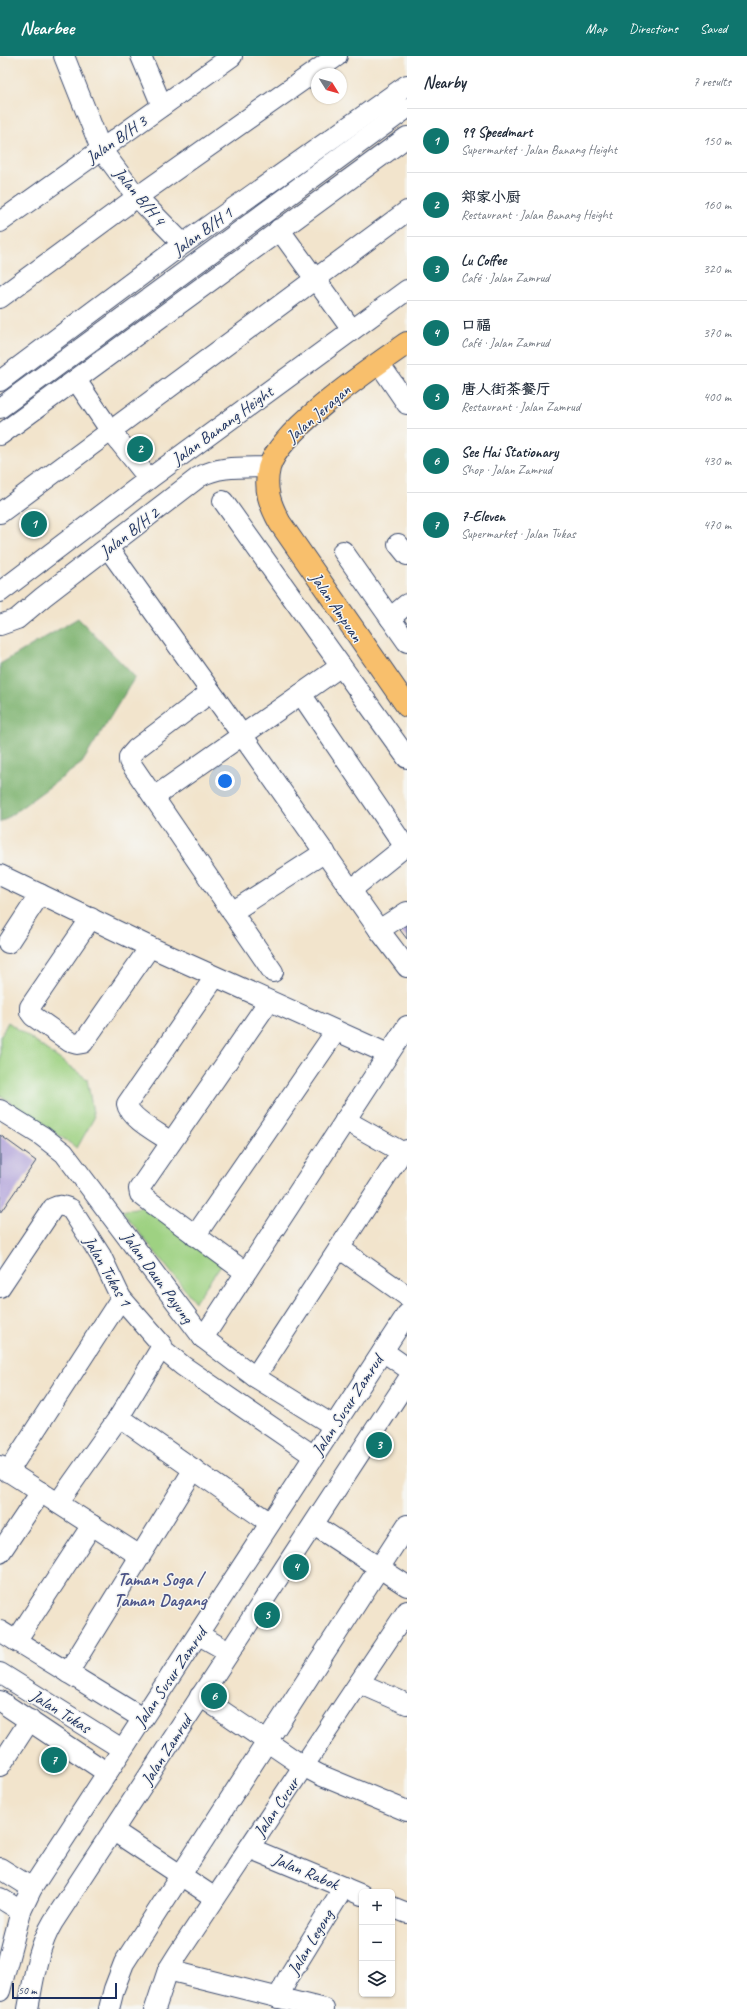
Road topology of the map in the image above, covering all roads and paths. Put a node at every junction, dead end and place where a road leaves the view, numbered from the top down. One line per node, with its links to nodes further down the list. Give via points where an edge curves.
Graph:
1 (64, 56): 9 (street, Jalan B/H 4)
2 (141, 56): 6 (street)
3 (337, 56): 10 (street)
4 (223, 59): 6 (street, Jalan B/H 3)
5 (407, 85): 14 (street, Jalan B/H 1)
6 (162, 106): 9 (street, Jalan B/H 3)
7 (407, 108): 21 (street)
8 (407, 137): 13 (street)
9 (102, 148): 10 (street, Jalan B/H 4); 12 (street, Jalan B/H 3)
10 (137, 197): 14 (street, Jalan B/H 4); 17 (street)
11 (407, 211): 15 (street)
12 (0, 222)
13 (279, 229): 15 (street); 23 (street)
14 (183, 244): 22 (street, Jalan B/H 1)
15 (313, 279): 18 (street); 26 (street)
16 (407, 290): 18 (street, Jalan Banang Height)
17 (0, 298)
18 (352, 330): 29 (street, Jalan Banang Height)
19 (407, 343): 20 (main road, Jalan Jeragan)
20 (379, 363): 24 (street); 28 (main road, Jalan Jeragan, via 312,414 288,436)
21 (58, 365): 23 (street); 25 (street)
22 (0, 381)
23 (73, 382): 26 (street); 27 (street)
24 (407, 404)
25 (0, 408)
26 (110, 430): 29 (street); 32 (street)
27 (0, 435)
28 (269, 467): 31 (main road, Jalan Jeragan, via 267,483); 33 (street, Jalan B/H 2, via 208,471)
29 (149, 479): 35 (street, Jalan Banang Height)
30 (223, 501): 40 (street)
31 (270, 506): 43 (main road, Jalan Ampuan)
32 (0, 513)
33 (108, 548): 38 (street, Jalan B/H 2, via 17,620); 41 (street)
34 (343, 551): 37 (street)
35 (0, 592)
36 (407, 604): 37 (street)
37 (390, 618): 39 (street)
38 (0, 625)
39 (407, 642)
40 (341, 666): 42 (street); 45 (street)
41 (211, 692): 44 (street); 46 (street, via 129,757 129,761)
42 (301, 694): 44 (street); 47 (street)
43 (407, 706)
44 (242, 735): 46 (street); 48 (street)
45 (407, 758)
46 (154, 797): 52 (street)
47 (406, 846): 50 (street)
48 (324, 852): 50 (street); 52 (street)
49 (0, 875): 51 (street)
50 (351, 890): 55 (street)
51 (40, 894): 54 (street); 56 (street)
52 (232, 912): 59 (street)
53 (407, 912): 55 (street)
54 (91, 918): 57 (street); 57 (street, via 30,1007 33,1016 70,1042 83,1043)
55 (379, 930): 58 (street)
56 (8, 943)
57 (150, 947): 60 (street)
58 (407, 967)
59 (274, 972)
60 (215, 977): 61 (street); 67 (street, via 127,1104 130,1112)
61 (269, 1001): 63 (street); 67 (street)
62 (407, 1026): 64 (street)
63 (336, 1031): 64 (street); 69 (street)
64 (388, 1054): 66 (street)
65 (0, 1110): 76 (street, Jalan Daun Payung, via 64,1153)
66 (345, 1120): 68 (street); 71 (street)
67 (171, 1142): 69 (street, via 139,1188 140,1194)
68 (405, 1151): 70 (street)
69 (195, 1236): 71 (street)
70 (339, 1248): 73 (street); 80 (street)
71 (245, 1272): 76 (street)
72 (0, 1287): 74 (street, Jalan Tukas 1, via 53,1208 65,1206 71,1209 102,1256)
73 (407, 1296)
74 (120, 1298): 77 (street, Jalan Tukas 1, via 162,1345); 85 (street)
75 (407, 1314): 78 (street, Jalan Susur Zamrud)
76 (203, 1338): 80 (street, Jalan Daun Payung)
77 (161, 1348): 82 (street); 84 (street, Jalan Tukas 1, via 183,1366)
78 (383, 1351): 79 (street); 83 (street, Jalan Susur Zamrud)
79 (407, 1368)
80 (255, 1377): 83 (street, Jalan Daun Payung)
81 (407, 1381): 91 (street, Jalan Zamrud)
82 (119, 1417): 86 (street); 88 (street)
83 (334, 1426): 84 (street, Jalan Susur Zamrud)
84 (314, 1456): 89 (street, Jalan Susur Zamrud)
85 (4, 1469): 87 (street)
86 (194, 1469): 89 (street); 94 (street)
87 (41, 1492): 88 (street); 93 (street)
88 (58, 1503): 90 (street)
89 (270, 1523): 98 (street, Jalan Susur Zamrud)
90 (92, 1525): 94 (street); 99 (street)
91 (314, 1525): 95 (street); 100 (street, Jalan Zamrud)
92 (407, 1525): 95 (street)
93 (0, 1553)
94 (140, 1556): 102 (street)
95 (378, 1568): 96 (street); 109 (street)
96 (407, 1586)
97 (407, 1611): 103 (street, Jalan Cucur)
98 (199, 1635): 100 (street); 107 (street, Jalan Susur Zamrud)
99 (8, 1636): 102 (street)
100 (229, 1652): 104 (street, Jalan Zamrud)
101 (0, 1673): 110 (street, Jalan Tukas)
102 (68, 1673): 107 (street)
103 (359, 1683): 106 (street); 112 (street, Jalan Cucur)
104 (200, 1696): 109 (street); 115 (street, Jalan Zamrud)
105 (0, 1701): 108 (street)
106 (407, 1704)
107 (142, 1718): 110 (street, Jalan Susur Zamrud)
108 (30, 1720): 111 (street); 113 (street)
109 (267, 1741): 112 (street); 118 (street)
110 (122, 1749): 113 (street, Jalan Susur Zamrud)
111 (0, 1766)
112 (304, 1766): 114 (street); 116 (street, Jalan Cucur)
113 (106, 1772): 120 (street, Jalan Susur Zamrud)
114 (407, 1811)
115 (114, 1832): 118 (street); 130 (street, Jalan Zamrud, via 45,1936 37,1956)
116 (249, 1848): 119 (street, Jalan Rabok); 123 (street, Jalan Cucur)
117 (0, 1868): 120 (street)
118 (180, 1875): 123 (street); 131 (street, via 124,1963)
119 (344, 1887): 121 (street, Jalan Rabok); 129 (street, Jalan Legong)
120 (32, 1888): 125 (street, Jalan Susur Zamrud)
121 (359, 1894)
122 (0, 1898): 125 (street)
123 (216, 1898): 127 (street, Jalan Cucur)
124 (395, 1908): 126 (street)
125 (20, 1911): 128 (street, Jalan Susur Zamrud)
126 (407, 1913)
127 (168, 1970): 129 (street); 132 (street, Jalan Cucur)
128 (0, 1991)
129 (278, 1998): 133 (street)
130 (28, 2009)
131 (109, 2009)
132 (155, 2009)
133 (324, 2009)

